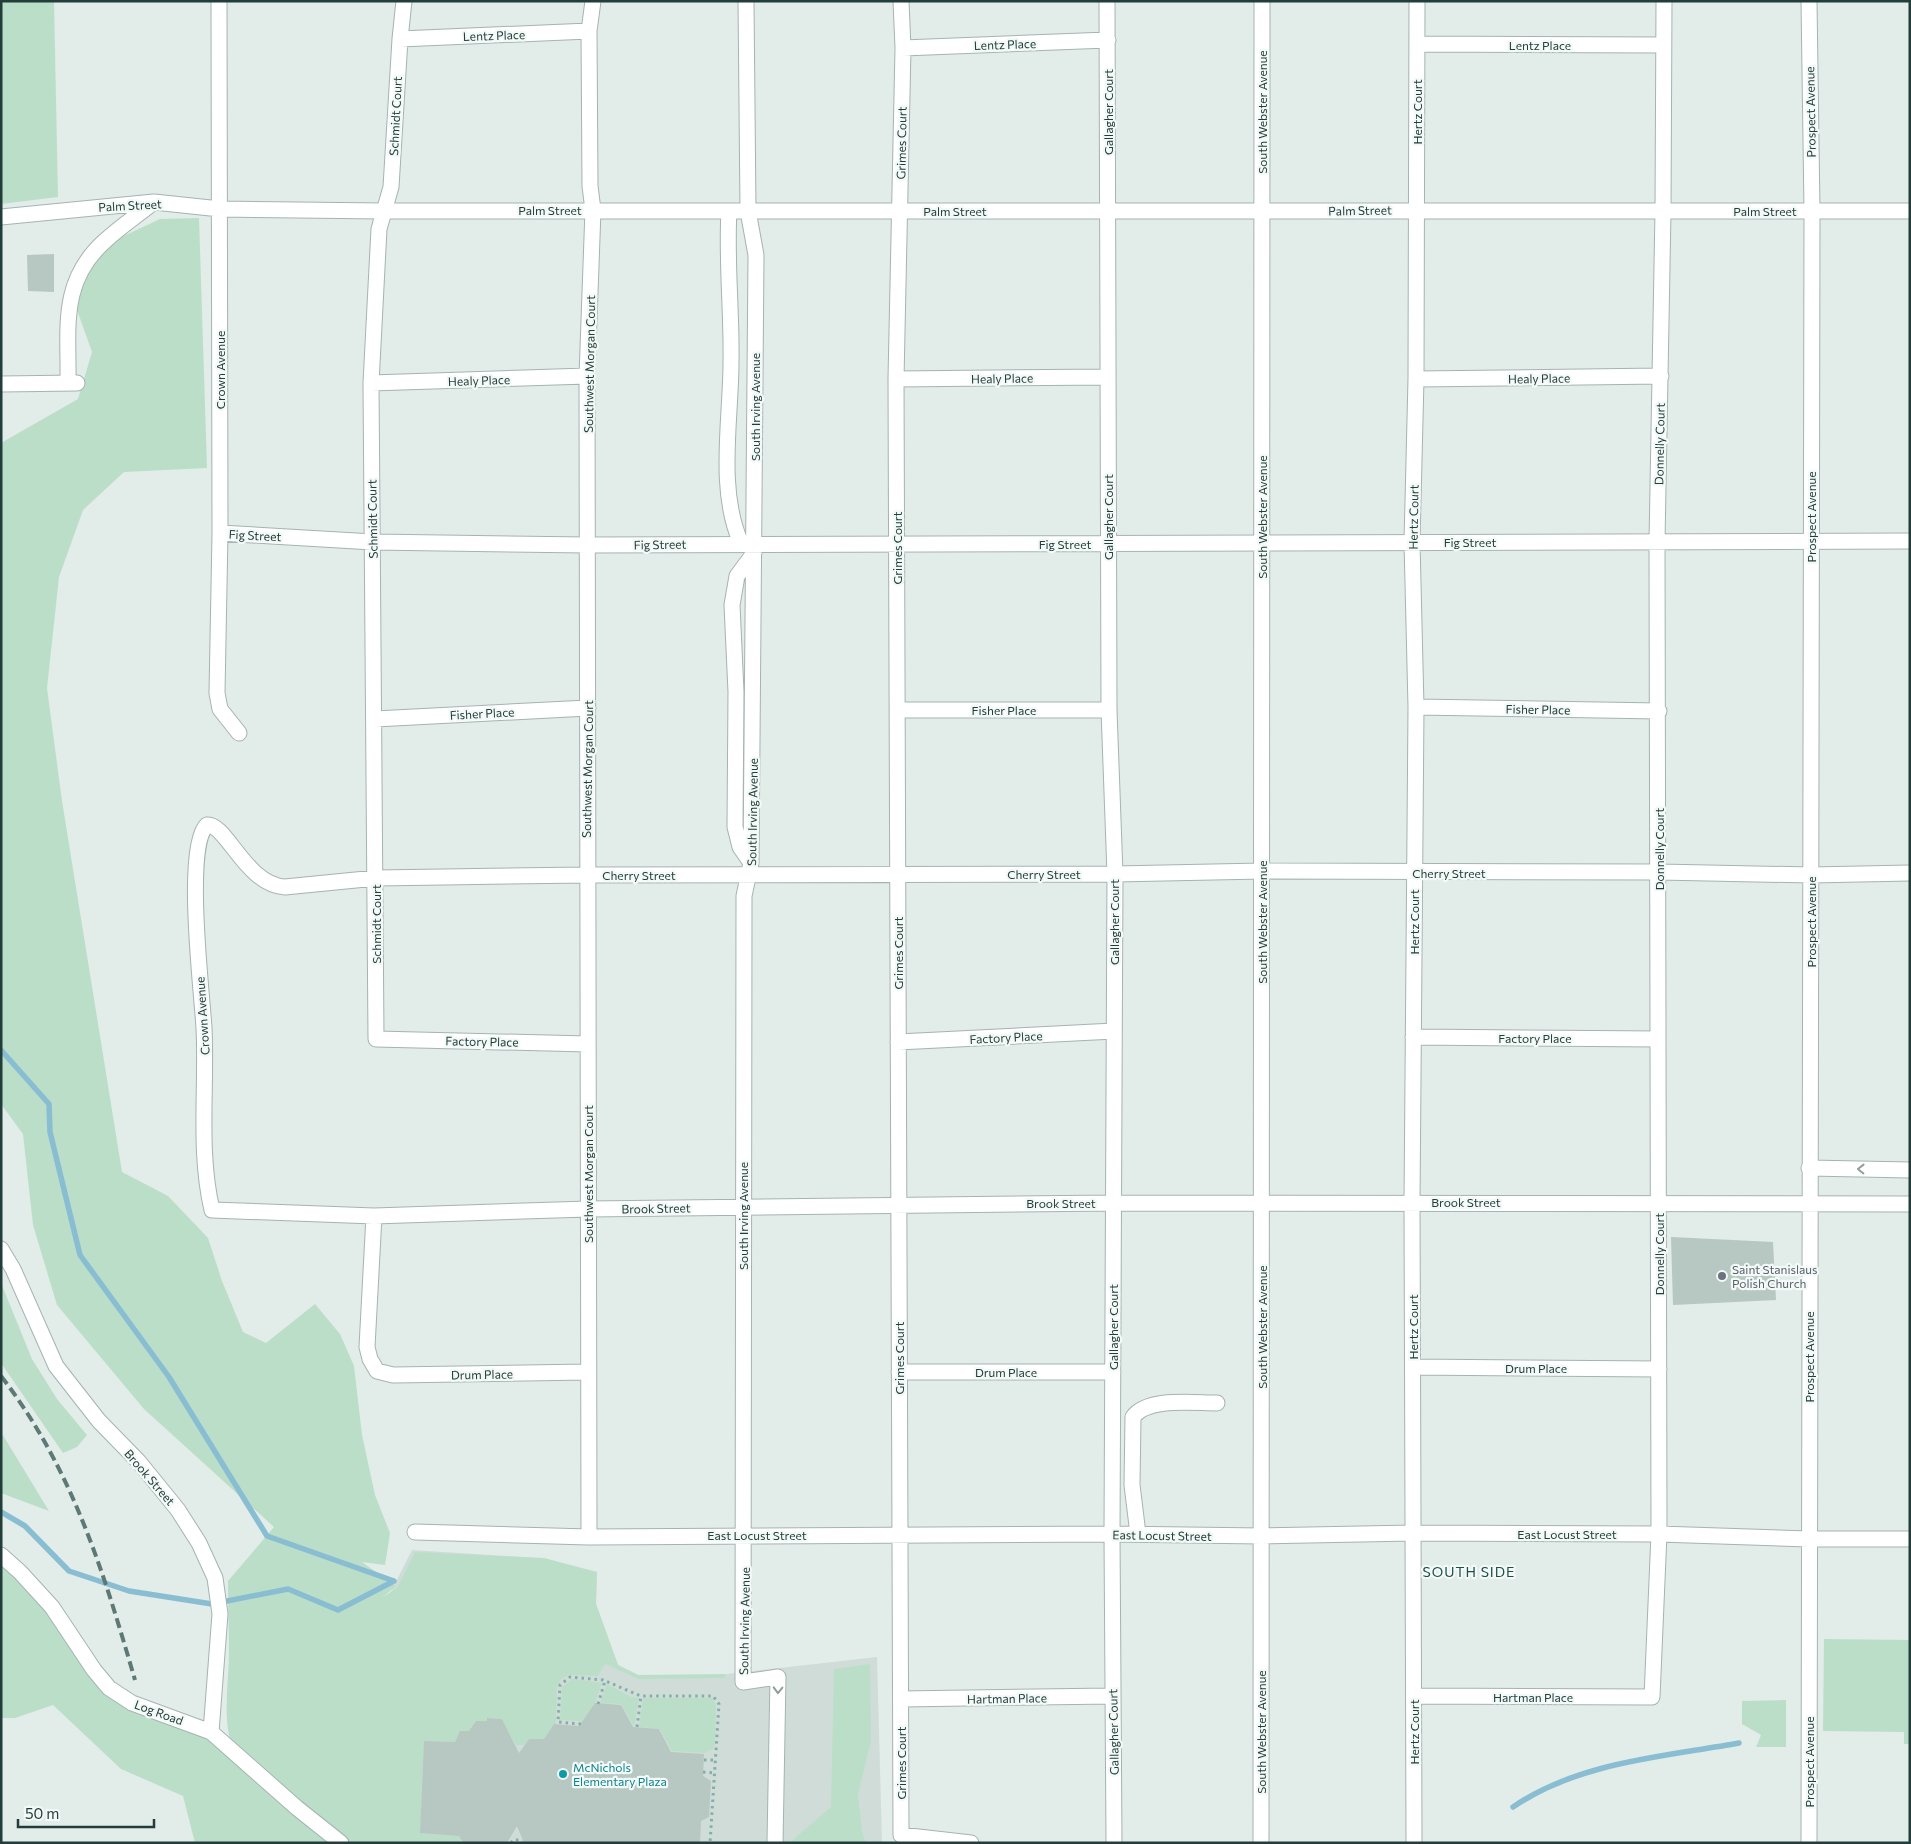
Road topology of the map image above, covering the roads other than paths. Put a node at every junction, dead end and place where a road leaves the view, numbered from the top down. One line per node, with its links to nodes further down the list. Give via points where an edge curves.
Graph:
1 (219, 1): 18 (street, Crown Avenue)
2 (404, 1): 12 (street, Schmidt Court)
3 (593, 1): 11 (street, Southwest Morgan Court)
4 (746, 1): 23 (street, South Irving Avenue)
5 (901, 1): 16 (street, Grimes Court)
6 (1108, 1): 13 (street, Gallagher Court)
7 (1262, 1): 28 (street, South Webster Avenue)
8 (1417, 1): 14 (street, Hertz Court)
9 (1664, 1): 15 (street, Donnelly Court)
10 (1808, 1): 26 (street, Prospect Avenue)
11 (589, 31): 12 (street, Lentz Place); 20 (street, Southwest Morgan Court)
12 (400, 40): 21 (street, Schmidt Court, via 391,187)
13 (1108, 40): 16 (street, Lentz Place); 25 (street, Gallagher Court)
14 (1417, 44): 15 (street, Lentz Place); 19 (street, Hertz Court)
15 (1664, 45): 29 (street, Donnelly Court)
16 (903, 48): 24 (street, Grimes Court)
17 (154, 202): 18 (street, Palm Street); 30 (street, Palm Street); 39 (street, via 90,255 75,280 67,325 73,383)
18 (220, 209): 21 (street, Palm Street); 40 (street, Crown Avenue)
19 (1417, 209): 28 (street, Palm Street); 29 (street, Palm Street); 37 (street, Hertz Court)
20 (593, 210): 21 (street, Palm Street); 22 (street, Palm Street); 33 (street, Southwest Morgan Court)
21 (384, 211): 38 (street, Schmidt Court, via 379,229)
22 (729, 211): 23 (street, Palm Street); 31 (street)
23 (748, 211): 24 (street, Palm Street); 32 (street, South Irving Avenue, via 756,255)
24 (899, 211): 25 (street, Palm Street); 36 (street, Grimes Court)
25 (1109, 211): 28 (street, Palm Street); 35 (street, Gallagher Court)
26 (1812, 211): 27 (street, Palm Street); 29 (street, Palm Street); 45 (street, Prospect Avenue)
27 (1910, 211)
28 (1261, 212): 48 (street, South Webster Avenue)
29 (1664, 212): 34 (street, Donnelly Court)
30 (1, 217)
31 (732, 362): 32 (street); 50 (street, via 728,442 730,507)
32 (755, 362): 50 (street, South Irving Avenue)
33 (587, 376): 38 (street, Healy Place); 49 (street, Southwest Morgan Court)
34 (1661, 376): 37 (street, Healy Place); 44 (street, Donnelly Court)
35 (1108, 377): 36 (street, Healy Place); 47 (street, Gallagher Court)
36 (896, 379): 46 (street, Grimes Court)
37 (1416, 379): 43 (street, Hertz Court)
38 (370, 383): 42 (street, Schmidt Court)
39 (1, 384)
40 (220, 533): 42 (street, Fig Street); 57 (street, Crown Avenue, via 217,693 220,709)
41 (1910, 541): 45 (street, Fig Street)
42 (372, 542): 49 (street, Fig Street); 56 (street, Schmidt Court)
43 (1412, 542): 44 (street, Fig Street); 48 (street, Fig Street); 51 (street, Hertz Court)
44 (1657, 542): 45 (street, Fig Street); 55 (street, Donnelly Court)
45 (1810, 542): 66 (street, Prospect Avenue)
46 (897, 544): 47 (street, Fig Street); 50 (street, Fig Street); 53 (street, Grimes Court)
47 (1108, 544): 48 (street, Fig Street); 54 (street, Gallagher Court)
48 (1263, 544): 60 (street, South Webster Avenue)
49 (588, 545): 50 (street, Fig Street); 52 (street, Southwest Morgan Court)
50 (750, 546): 59 (street, South Irving Avenue); 59 (street, via 737,576 732,605 736,828 740,848)
51 (1416, 707): 55 (street, Fisher Place); 62 (street, Hertz Court)
52 (588, 708): 56 (street, Fisher Place); 67 (street, Southwest Morgan Court)
53 (898, 710): 54 (street, Fisher Place); 64 (street, Grimes Court)
54 (1109, 710): 65 (street, Gallagher Court)
55 (1659, 711): 61 (street, Donnelly Court)
56 (375, 719): 68 (street, Schmidt Court)
57 (239, 733)
58 (207, 825): 68 (street, Cherry Street, via 212,824 222,831 250,869 275,887); 86 (street, Crown Avenue, via 199,836 198,846 197,956 204,1027 206,1186)
59 (751, 868): 64 (street, Cherry Street); 67 (street, Cherry Street); 84 (street, South Irving Avenue, via 744,896)
60 (1262, 872): 62 (street, Cherry Street); 65 (street, Cherry Street); 81 (street, South Webster Avenue)
61 (1659, 872): 62 (street, Cherry Street); 66 (street, Cherry Street); 72 (street, Donnelly Court)
62 (1414, 873): 70 (street, Hertz Court)
63 (1910, 873): 66 (street, Cherry Street)
64 (898, 874): 65 (street, Cherry Street); 73 (street, Grimes Court)
65 (1115, 874): 69 (street, Gallagher Court)
66 (1811, 875): 75 (street, Prospect Avenue)
67 (586, 876): 68 (street, Cherry Street); 74 (street, Southwest Morgan Court)
68 (376, 878): 71 (street, Schmidt Court)
69 (1114, 1031): 73 (street, Factory Place); 78 (street, Gallagher Court)
70 (1413, 1037): 72 (street, Factory Place); 77 (street, Hertz Court)
71 (376, 1038): 74 (street, Factory Place)
72 (1658, 1039): 79 (street, Donnelly Court)
73 (898, 1042): 80 (street, Grimes Court)
74 (588, 1044): 85 (street, Southwest Morgan Court)
75 (1809, 1168): 76 (street, one-way to 75); 83 (street, Prospect Avenue)
76 (1910, 1170)
77 (1412, 1202): 79 (street, Brook Street); 81 (street, Brook Street); 89 (street, Hertz Court)
78 (1113, 1203): 80 (street, Brook Street); 81 (street, Brook Street); 93 (street, Gallagher Court)
79 (1659, 1203): 83 (street, Brook Street); 90 (street, Donnelly Court)
80 (900, 1204): 84 (street, Brook Street); 92 (street, Grimes Court)
81 (1262, 1204): 103 (street, South Webster Avenue)
82 (1910, 1204): 83 (street, Brook Street)
83 (1809, 1205): 104 (street, Prospect Avenue)
84 (743, 1207): 85 (street, Brook Street); 101 (street, South Irving Avenue)
85 (588, 1209): 87 (street, Brook Street); 91 (street, Southwest Morgan Court)
86 (212, 1210): 87 (street, Brook Street)
87 (374, 1216): 91 (street, Drum Place, via 367,1347 377,1371 393,1376)
88 (1, 1249): 111 (street, Brook Street, via 56,1366 99,1422 139,1462 178,1510 210,1565 218,1591 220,1614)
89 (1413, 1367): 90 (street, Drum Place); 96 (street, Hertz Court)
90 (1660, 1369): 100 (street, Donnelly Court)
91 (588, 1372): 102 (street, Southwest Morgan Court)
92 (899, 1372): 93 (street, Drum Place); 97 (street, Grimes Court)
93 (1113, 1372): 98 (street, Gallagher Court)
94 (1217, 1403): 99 (street, via 1153,1404 1138,1410 1133,1417 1132,1485)
95 (415, 1532): 102 (street, East Locust Street)
96 (1413, 1533): 100 (street, East Locust Street); 103 (street, East Locust Street); 108 (street, Hertz Court)
97 (900, 1534): 98 (street, East Locust Street); 101 (street, East Locust Street); 110 (street, Grimes Court)
98 (1112, 1534): 99 (street, East Locust Street); 107 (street, Gallagher Court)
99 (1138, 1534): 103 (street, East Locust Street)
100 (1659, 1534): 104 (street, East Locust Street); 109 (street, Donnelly Court)
101 (745, 1535): 102 (street, East Locust Street); 113 (street, South Irving Avenue, one-way to 113, via 743,1682 778,1677)
102 (590, 1536)
103 (1262, 1536): 116 (street, South Webster Avenue)
104 (1809, 1539): 105 (street, East Locust Street); 118 (street, Prospect Avenue)
105 (1910, 1539)
106 (1, 1555): 111 (street, Log Road, via 47,1602 109,1688 132,1703)
107 (1113, 1696): 110 (street, Hartman Place); 115 (street, Gallagher Court)
108 (1414, 1696): 109 (street, Hartman Place); 117 (street, Hertz Court)
109 (1652, 1697)
110 (901, 1699): 114 (street, Grimes Court, via 902,1835)
111 (211, 1732): 112 (street, Log Road)
112 (341, 1843)
113 (775, 1843)
114 (971, 1843)
115 (1114, 1843)
116 (1261, 1843)
117 (1414, 1843)
118 (1809, 1843)

